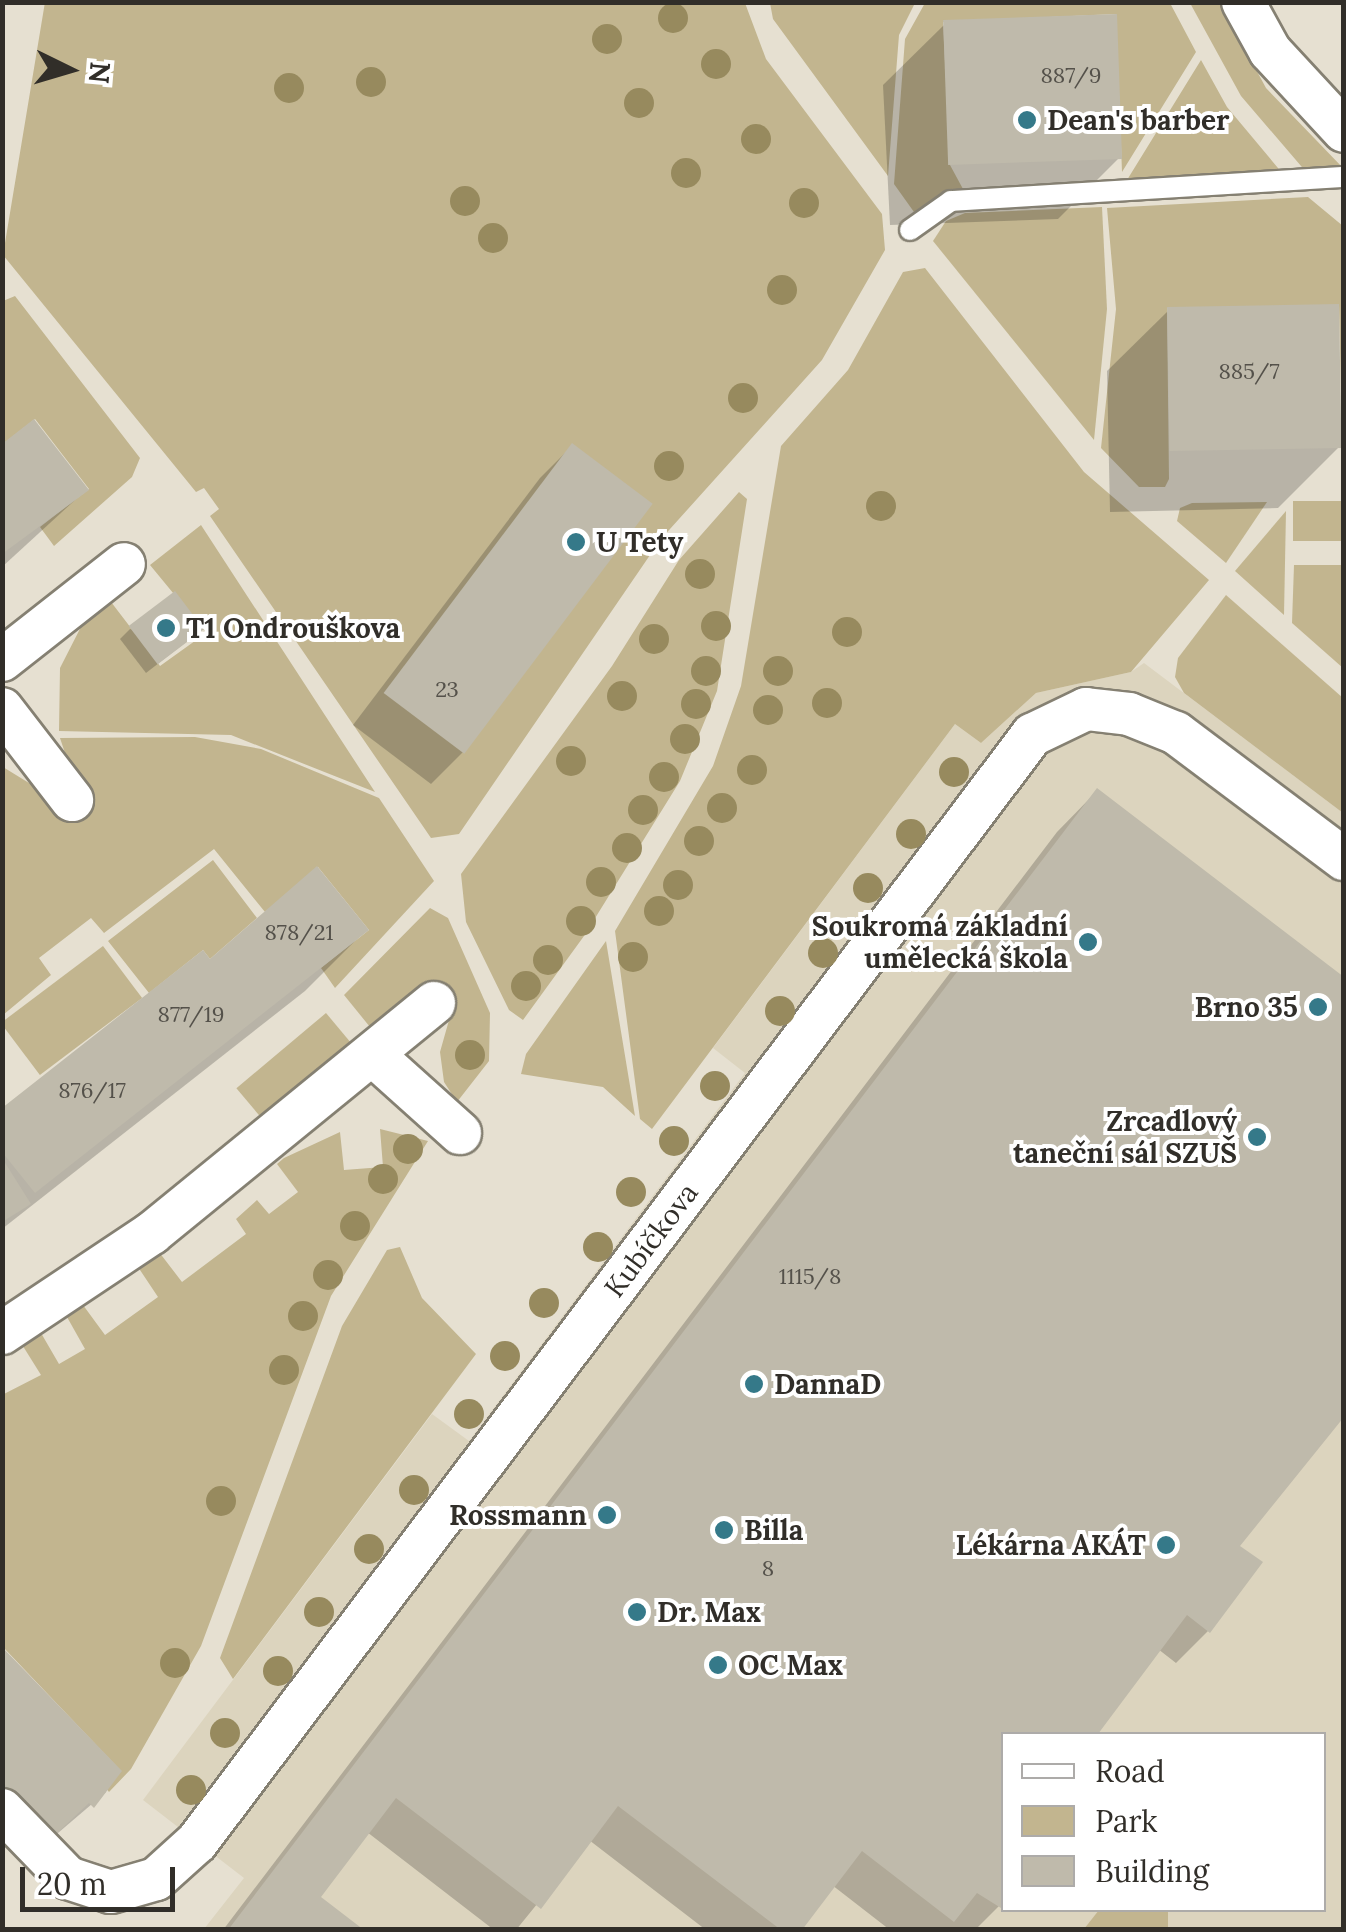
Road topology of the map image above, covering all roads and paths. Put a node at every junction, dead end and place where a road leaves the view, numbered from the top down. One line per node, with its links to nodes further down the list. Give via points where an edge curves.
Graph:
1 (1243, 2): 2 (street, via 1270,51)
2 (1344, 131)
3 (1344, 177): 4 (lane, via 951,202)
4 (910, 230)
5 (124, 564): 6 (street)
6 (2, 660)
7 (2, 710): 8 (street)
8 (72, 800)
9 (1344, 859): 14 (street, Kubíčkova, via 1176,733 1144,720 1086,709 1032,735 197,1842 156,1879 111,1892 68,1878)
10 (434, 1003): 11 (street)
11 (373, 1055): 12 (street); 13 (street, via 152,1232)
12 (460, 1134)
13 (2, 1334)
14 (2, 1810)

